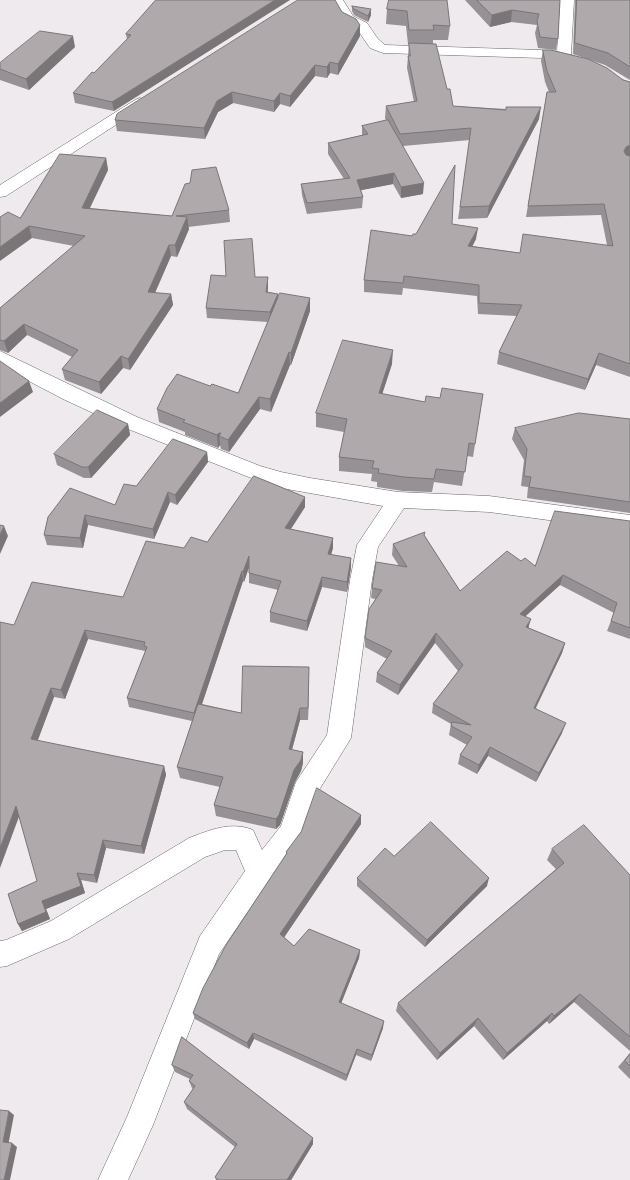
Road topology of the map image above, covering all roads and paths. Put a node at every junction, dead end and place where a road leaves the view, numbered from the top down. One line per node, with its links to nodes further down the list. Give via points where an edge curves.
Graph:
1 (334, 0): 3 (street, via 343,6 350,20 362,26 373,44 383,49)
2 (567, 0): 3 (street)
3 (564, 57): 4 (street)
4 (586, 64)
5 (154, 94): 6 (street)
6 (0, 192)
7 (0, 358): 8 (street, via 130,422 254,471 310,486)
8 (398, 500): 9 (street, via 489,504); 10 (street, via 368,545 339,738 304,790 291,832)
9 (630, 523)
10 (259, 873): 11 (street, via 244,838 225,838 205,844 60,930); 12 (street, via 210,945 138,1125)
11 (0, 954)
12 (113, 1180)

